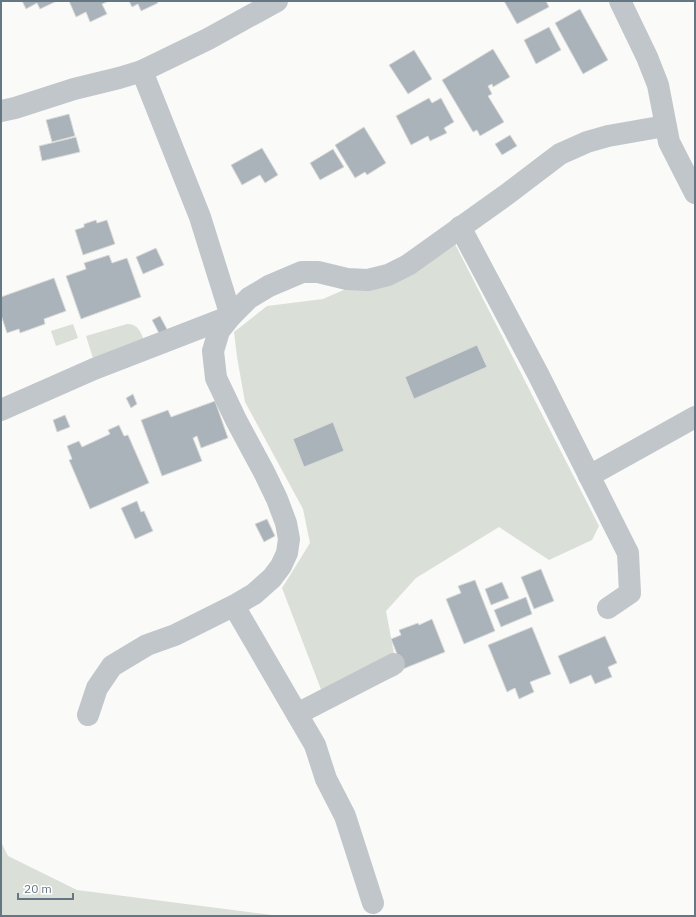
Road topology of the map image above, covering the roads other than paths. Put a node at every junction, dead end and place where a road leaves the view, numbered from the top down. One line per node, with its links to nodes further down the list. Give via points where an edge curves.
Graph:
1 (277, 1): 3 (street)
2 (620, 1): 5 (street, via 658,85)
3 (142, 71): 4 (street); 8 (street, via 200,217)
4 (1, 111)
5 (665, 126): 6 (street, via 669,142); 7 (street, via 608,136 560,154)
6 (695, 193)
7 (460, 227): 8 (street, via 408,265 388,275 368,280 302,272 249,298); 11 (street)
8 (231, 316): 9 (street, via 94,369); 12 (street, via 219,331 213,351 216,378 277,499 289,539 287,553 272,578 254,594)
9 (1, 410)
10 (695, 418): 11 (street)
11 (589, 476): 13 (street, via 628,554 630,593)
12 (234, 606): 15 (street); 16 (street, via 147,645 112,666 97,688)
13 (608, 608)
14 (394, 664): 15 (street)
15 (297, 714): 17 (street, via 315,745 326,779 345,816)
16 (88, 715)
17 (373, 902)

